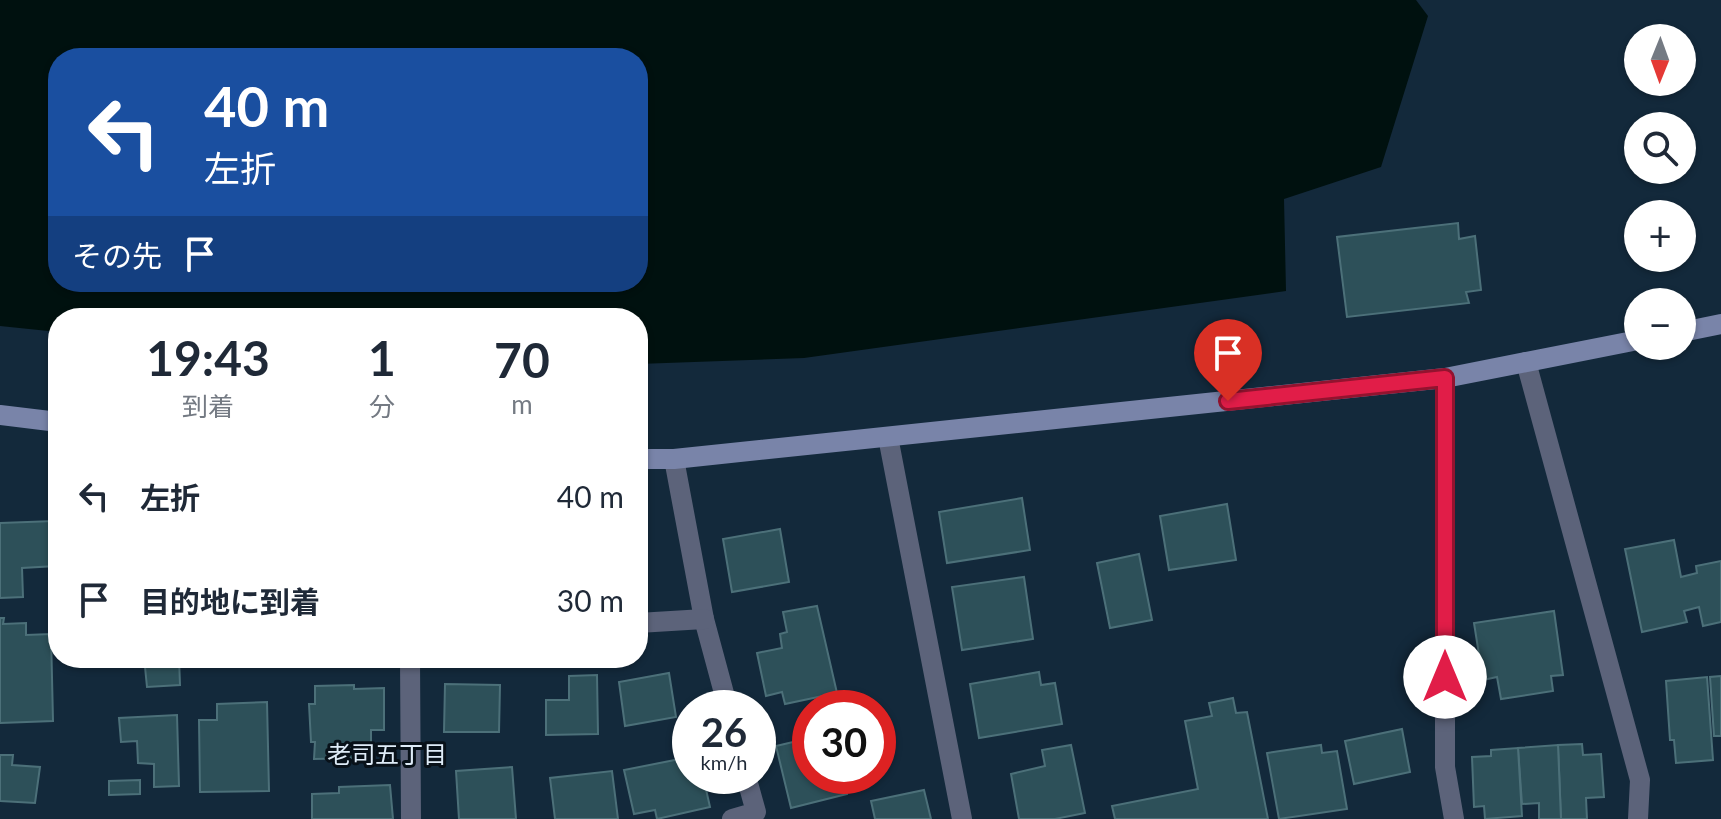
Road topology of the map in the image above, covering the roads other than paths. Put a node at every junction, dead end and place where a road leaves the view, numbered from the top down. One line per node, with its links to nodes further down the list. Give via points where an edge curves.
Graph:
1 (1721, 324): 2 (street)
2 (1696, 329)
3 (1624, 343): 4 (street)
4 (1526, 362): 5 (street); 20 (street, via 1640,780)
5 (1445, 378): 8 (street); 19 (street, via 1445,767)
6 (0, 415): 7 (street)
7 (48, 421)
8 (888, 437): 10 (street); 18 (street)
9 (648, 459): 10 (street)
10 (674, 459): 11 (street)
11 (704, 619): 12 (street); 14 (street)
12 (648, 622)
13 (410, 668): 16 (street)
14 (723, 690)
15 (751, 794): 17 (street, via 756,812)
16 (411, 819)
17 (732, 819)
18 (962, 819)
19 (1454, 819)
20 (1638, 819)

